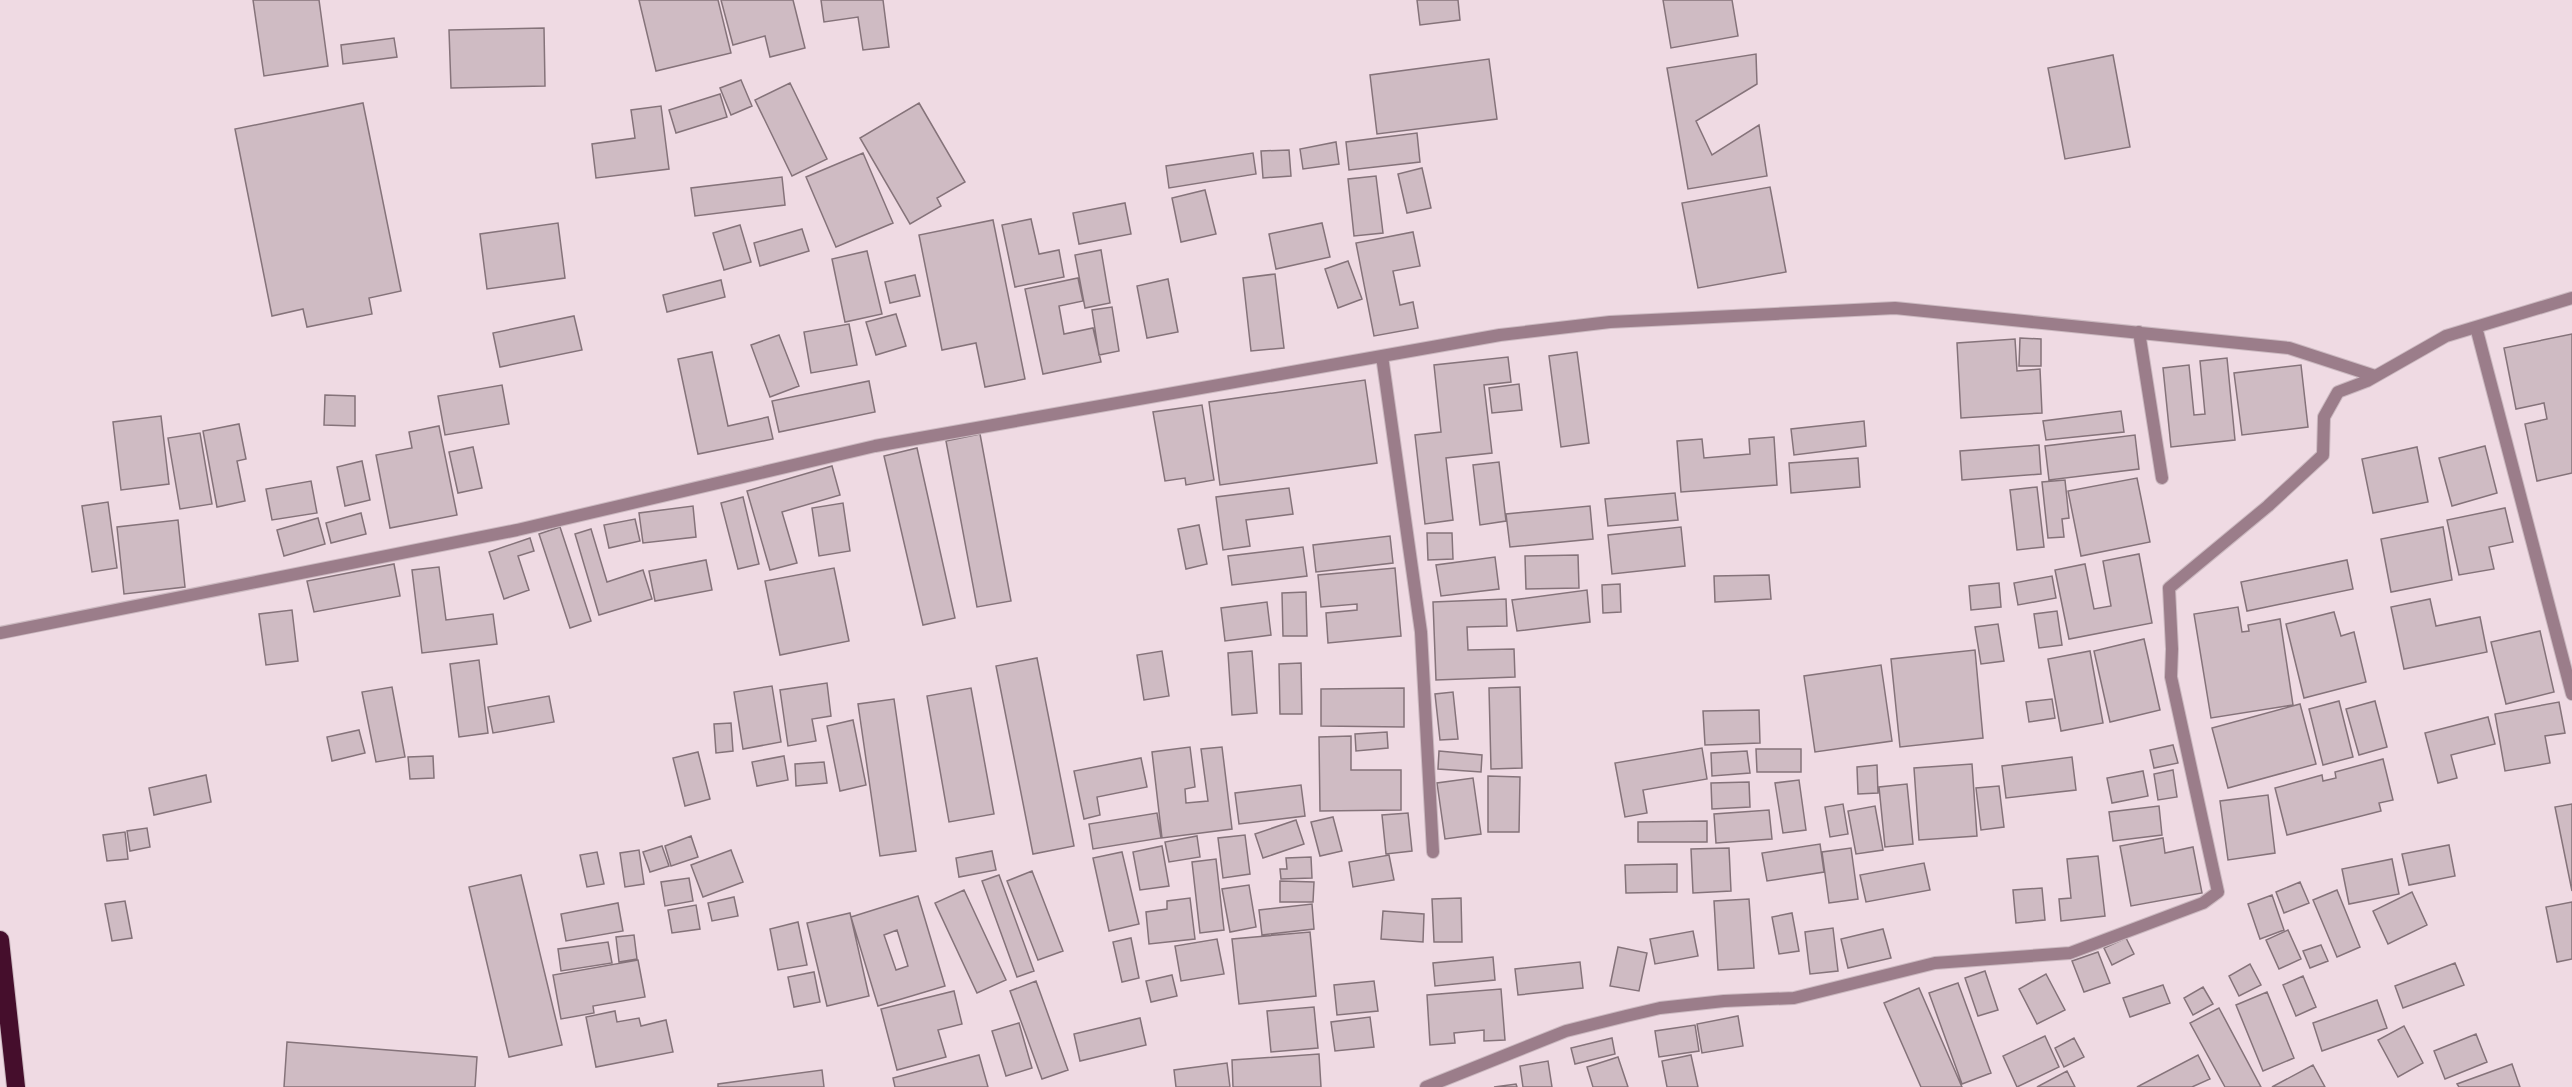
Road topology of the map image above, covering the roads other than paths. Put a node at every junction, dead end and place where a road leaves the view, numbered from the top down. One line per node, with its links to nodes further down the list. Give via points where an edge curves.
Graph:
1 (2572, 298): 2 (street)
2 (2476, 327): 5 (street, via 2446,336); 8 (street)
3 (2139, 332): 4 (street, via 1895,308 1610,322 1500,335); 5 (street, via 2289,348); 6 (street)
4 (1382, 356): 7 (street, via 874,446 517,530); 9 (street, via 1421,632)
5 (2375, 376): 12 (street, via 2338,392 2324,417 2323,455 2169,588 2171,676 2218,892 2203,903 2070,953 1935,963 1794,998 1660,1008 1566,1031)
6 (2162, 478)
7 (0, 633)
8 (2572, 694)
9 (1433, 852)
10 (0, 940): 11 (highway)
11 (16, 1087)
12 (1426, 1087)

